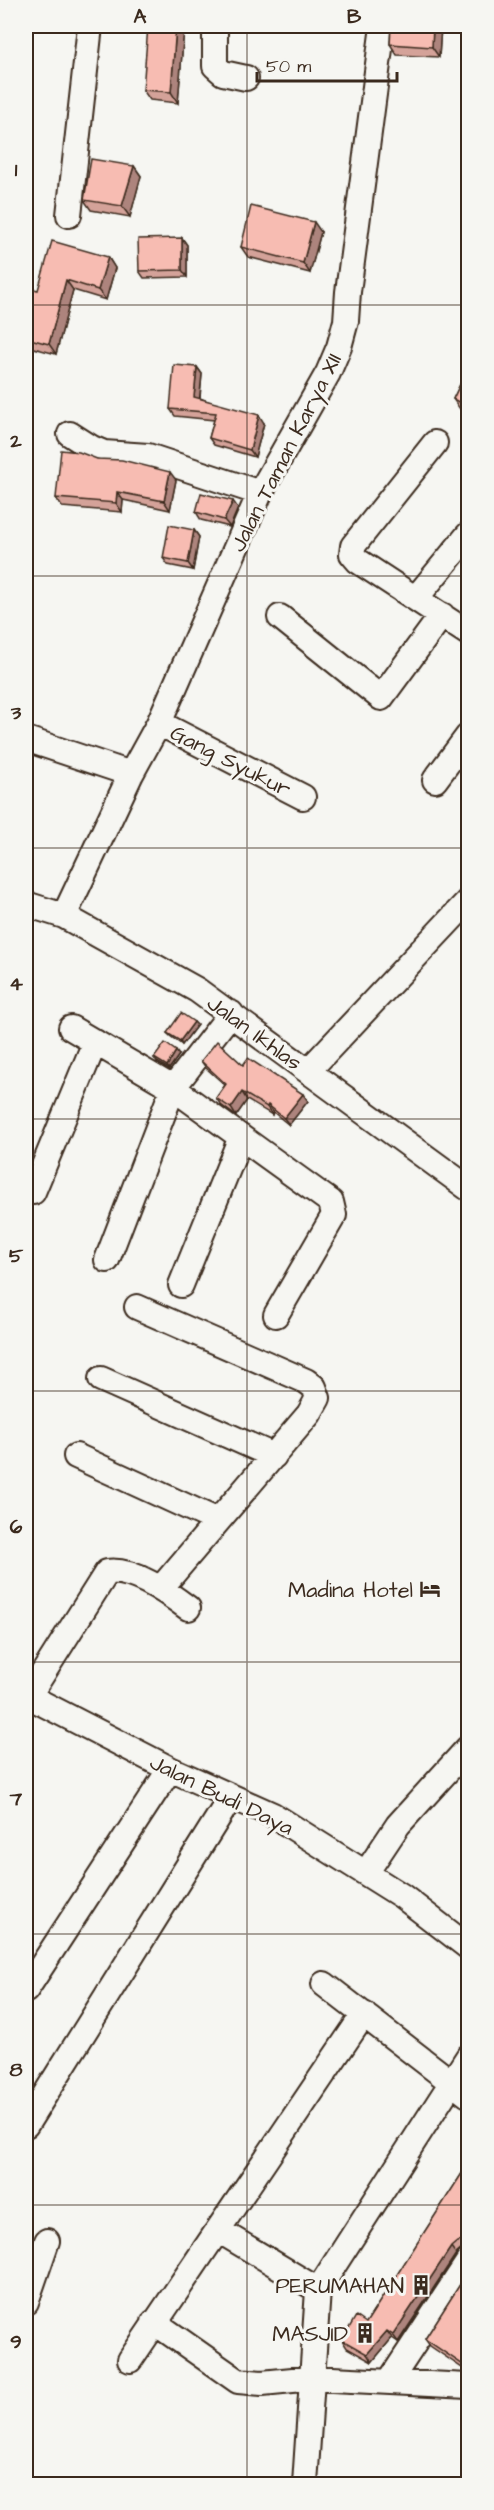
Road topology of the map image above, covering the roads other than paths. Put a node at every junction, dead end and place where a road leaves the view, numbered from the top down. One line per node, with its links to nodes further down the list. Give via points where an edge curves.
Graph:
1 (90, 26): 5 (street)
2 (215, 26): 4 (street, via 214,66 223,73)
3 (383, 26): 8 (street, Jalan Taman Karya XII, via 346,321 328,373)
4 (246, 78)
5 (69, 215)
6 (70, 434): 8 (street, via 104,453 148,456)
7 (435, 443): 10 (street, via 352,550 358,561)
8 (260, 493): 14 (street, Jalan Taman Karya XII)
9 (468, 535): 10 (street)
10 (417, 598): 11 (street)
11 (442, 615): 12 (street, via 381,698); 13 (street)
12 (280, 617)
13 (468, 633)
14 (159, 723): 17 (street, Jalan Taman Karya XII); 19 (street, Gang Syukur)
15 (468, 736): 18 (street)
16 (26, 739): 17 (street)
17 (131, 774): 22 (street, Jalan Taman Karya XII)
18 (435, 780)
19 (303, 797)
20 (468, 901): 26 (street)
21 (26, 904): 22 (street, Jalan Ikhlas)
22 (64, 916): 23 (street, Jalan Ikhlas)
23 (231, 1013): 26 (street, Jalan Ikhlas); 27 (street)
24 (71, 1028): 25 (street)
25 (95, 1042): 27 (street); 30 (street)
26 (309, 1070): 29 (street, Jalan Ikhlas)
27 (173, 1088): 28 (street); 31 (street)
28 (241, 1137): 32 (street); 34 (street, via 331,1202 334,1211)
29 (468, 1188)
30 (33, 1192)
31 (107, 1260)
32 (181, 1284)
33 (137, 1307): 37 (street, via 314,1387 316,1404)
34 (276, 1315)
35 (101, 1379): 37 (street)
36 (76, 1456): 38 (street)
37 (274, 1456): 38 (street)
38 (218, 1521): 39 (street)
39 (161, 1588): 40 (street); 41 (street, via 117,1571 107,1572)
40 (188, 1608)
41 (27, 1696): 43 (street, Jalan Budi Daya)
42 (468, 1748): 45 (street, via 399,1825)
43 (170, 1769): 44 (street, Jalan Budi Daya); 48 (street)
44 (231, 1797): 45 (street, Jalan Budi Daya, via 273,1815); 52 (street)
45 (366, 1873): 46 (street, Jalan Budi Daya)
46 (468, 1947)
47 (324, 1984): 49 (street)
48 (26, 1989)
49 (364, 2014): 51 (street); 53 (street)
50 (468, 2057): 51 (street)
51 (460, 2088): 56 (street)
52 (26, 2125)
53 (218, 2230): 56 (street); 58 (street)
54 (47, 2241): 57 (street)
55 (468, 2262): 61 (street)
56 (318, 2290): 60 (street)
57 (26, 2302)
58 (154, 2322): 59 (street); 60 (street, via 238,2381)
59 (130, 2360)
60 (313, 2378): 61 (street); 63 (street)
61 (389, 2382): 62 (street)
62 (468, 2386)
63 (305, 2484)

